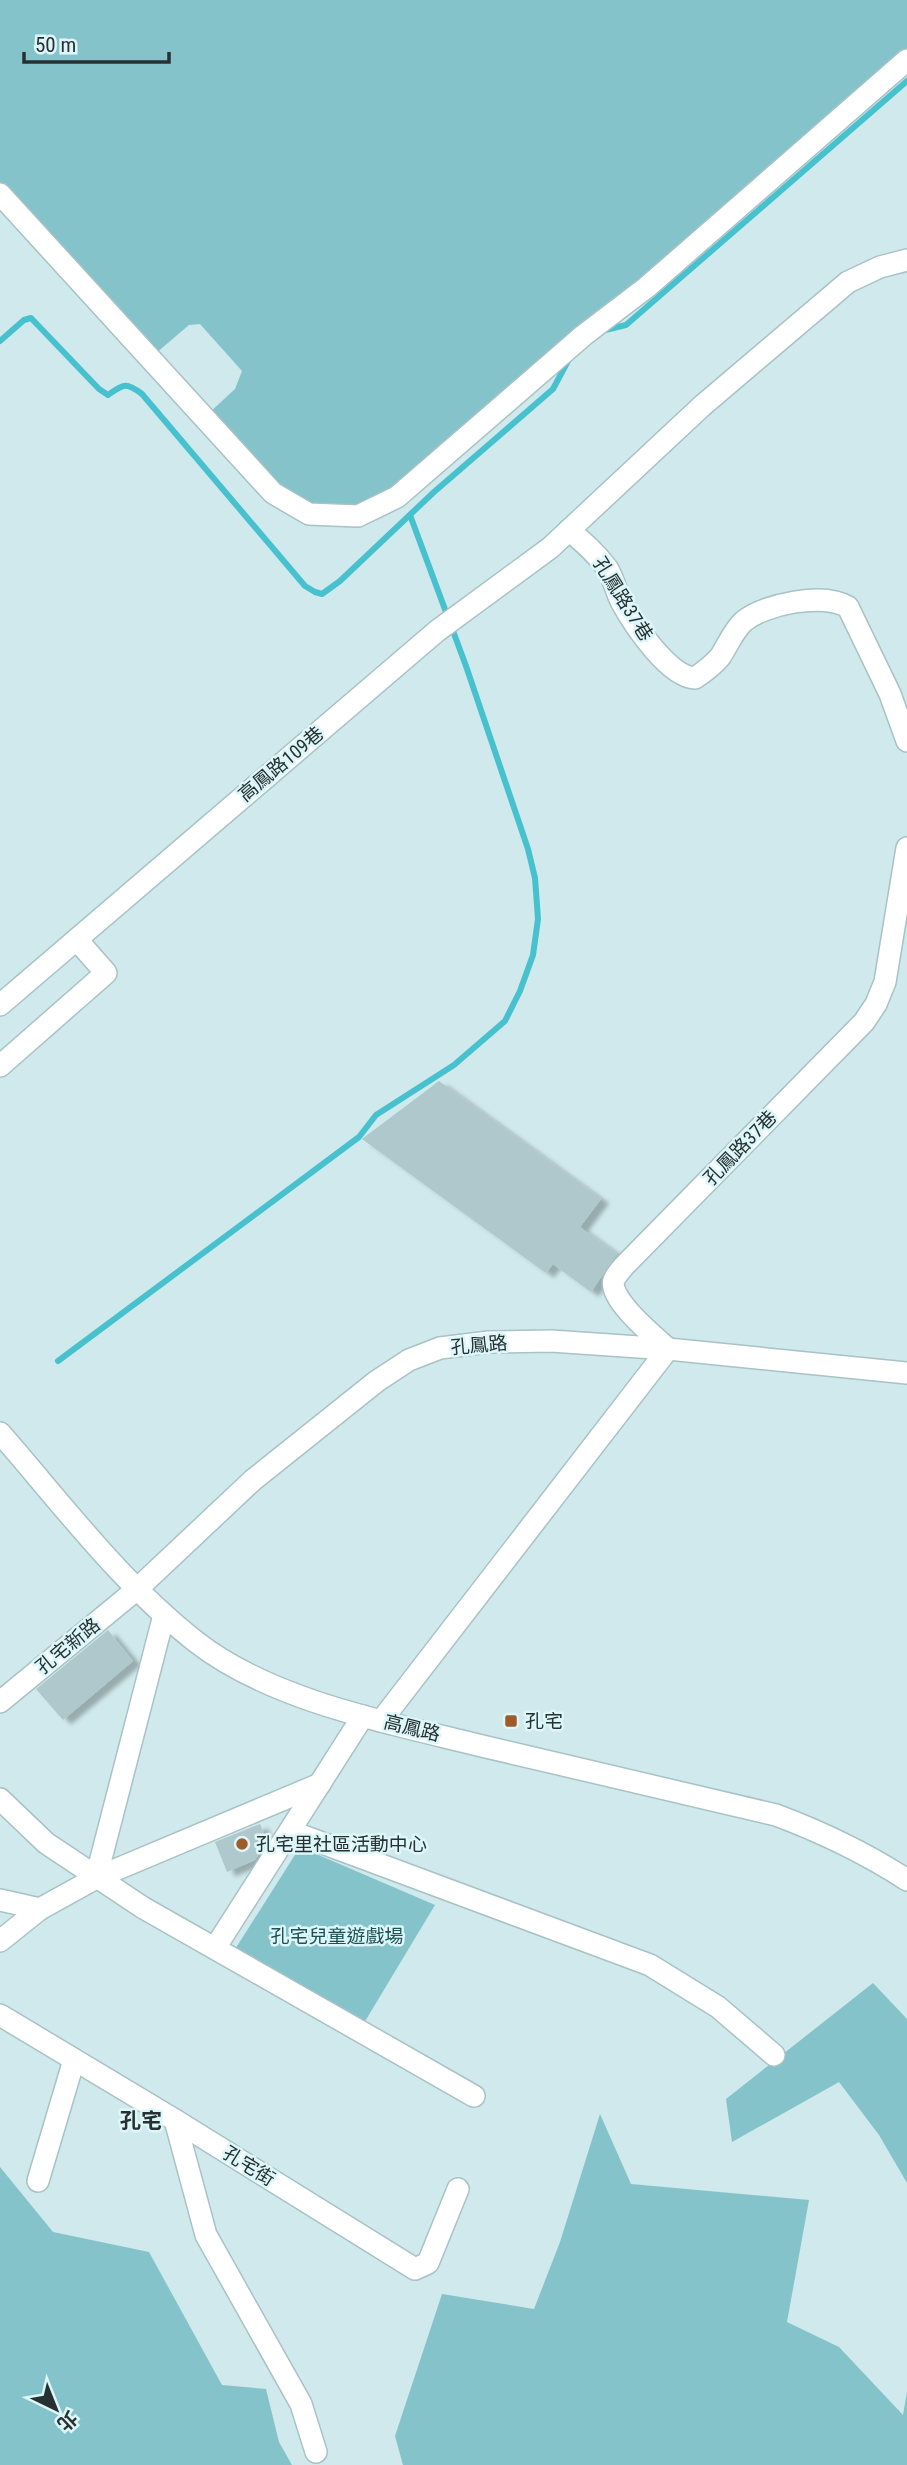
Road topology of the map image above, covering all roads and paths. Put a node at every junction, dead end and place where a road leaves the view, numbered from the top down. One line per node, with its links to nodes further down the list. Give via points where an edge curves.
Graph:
1 (907, 60): 2 (street, via 658,278 584,335 397,497 358,516 309,514 273,493)
2 (0, 194)
3 (907, 260): 4 (street, via 848,282 702,406)
4 (569, 530): 5 (street, 孔鳳路37巷, via 609,571 643,637 687,677 704,672 744,621 771,607 812,601 842,603 890,694); 7 (street, 高鳳路109巷, via 437,631)
5 (907, 741)
6 (907, 848): 10 (street, 孔鳳路37巷, via 885,982 864,1022 614,1280 619,1300)
7 (76, 940): 8 (street, 高鳳路109巷); 9 (street, via 106,973)
8 (0, 1005)
9 (0, 1066)
10 (668, 1349): 11 (street, 孔鳳路); 13 (street, 孔鳳路, via 489,1342 440,1348 409,1360 253,1480); 16 (street)
11 (907, 1373)
12 (0, 1433): 13 (street, 高鳳路)
13 (136, 1590): 14 (street, 高鳳路); 15 (street, 孔宅新路)
14 (164, 1615): 16 (street, 高鳳路, via 197,1643 276,1687); 20 (street)
15 (0, 1702)
16 (372, 1719): 17 (street); 21 (street, 高鳳路, via 776,1815 866,1854)
17 (320, 1784): 19 (street); 20 (street)
18 (0, 1799): 20 (street, via 46,1843)
19 (290, 1831): 25 (street); 27 (street, via 650,1965 718,2007)
20 (96, 1878): 23 (street); 25 (street)
21 (907, 1880)
22 (0, 1900): 23 (street)
23 (40, 1909): 24 (street)
24 (0, 1941)
25 (215, 1948): 29 (street)
26 (0, 2015): 28 (street, 孔宅街)
27 (774, 2055)
28 (74, 2060): 30 (street, 孔宅街); 31 (street)
29 (474, 2096)
30 (176, 2120): 32 (street, 孔宅街, via 415,2269 428,2263); 33 (street, via 206,2235 300,2404)
31 (38, 2181)
32 (458, 2189)
33 (316, 2452)

